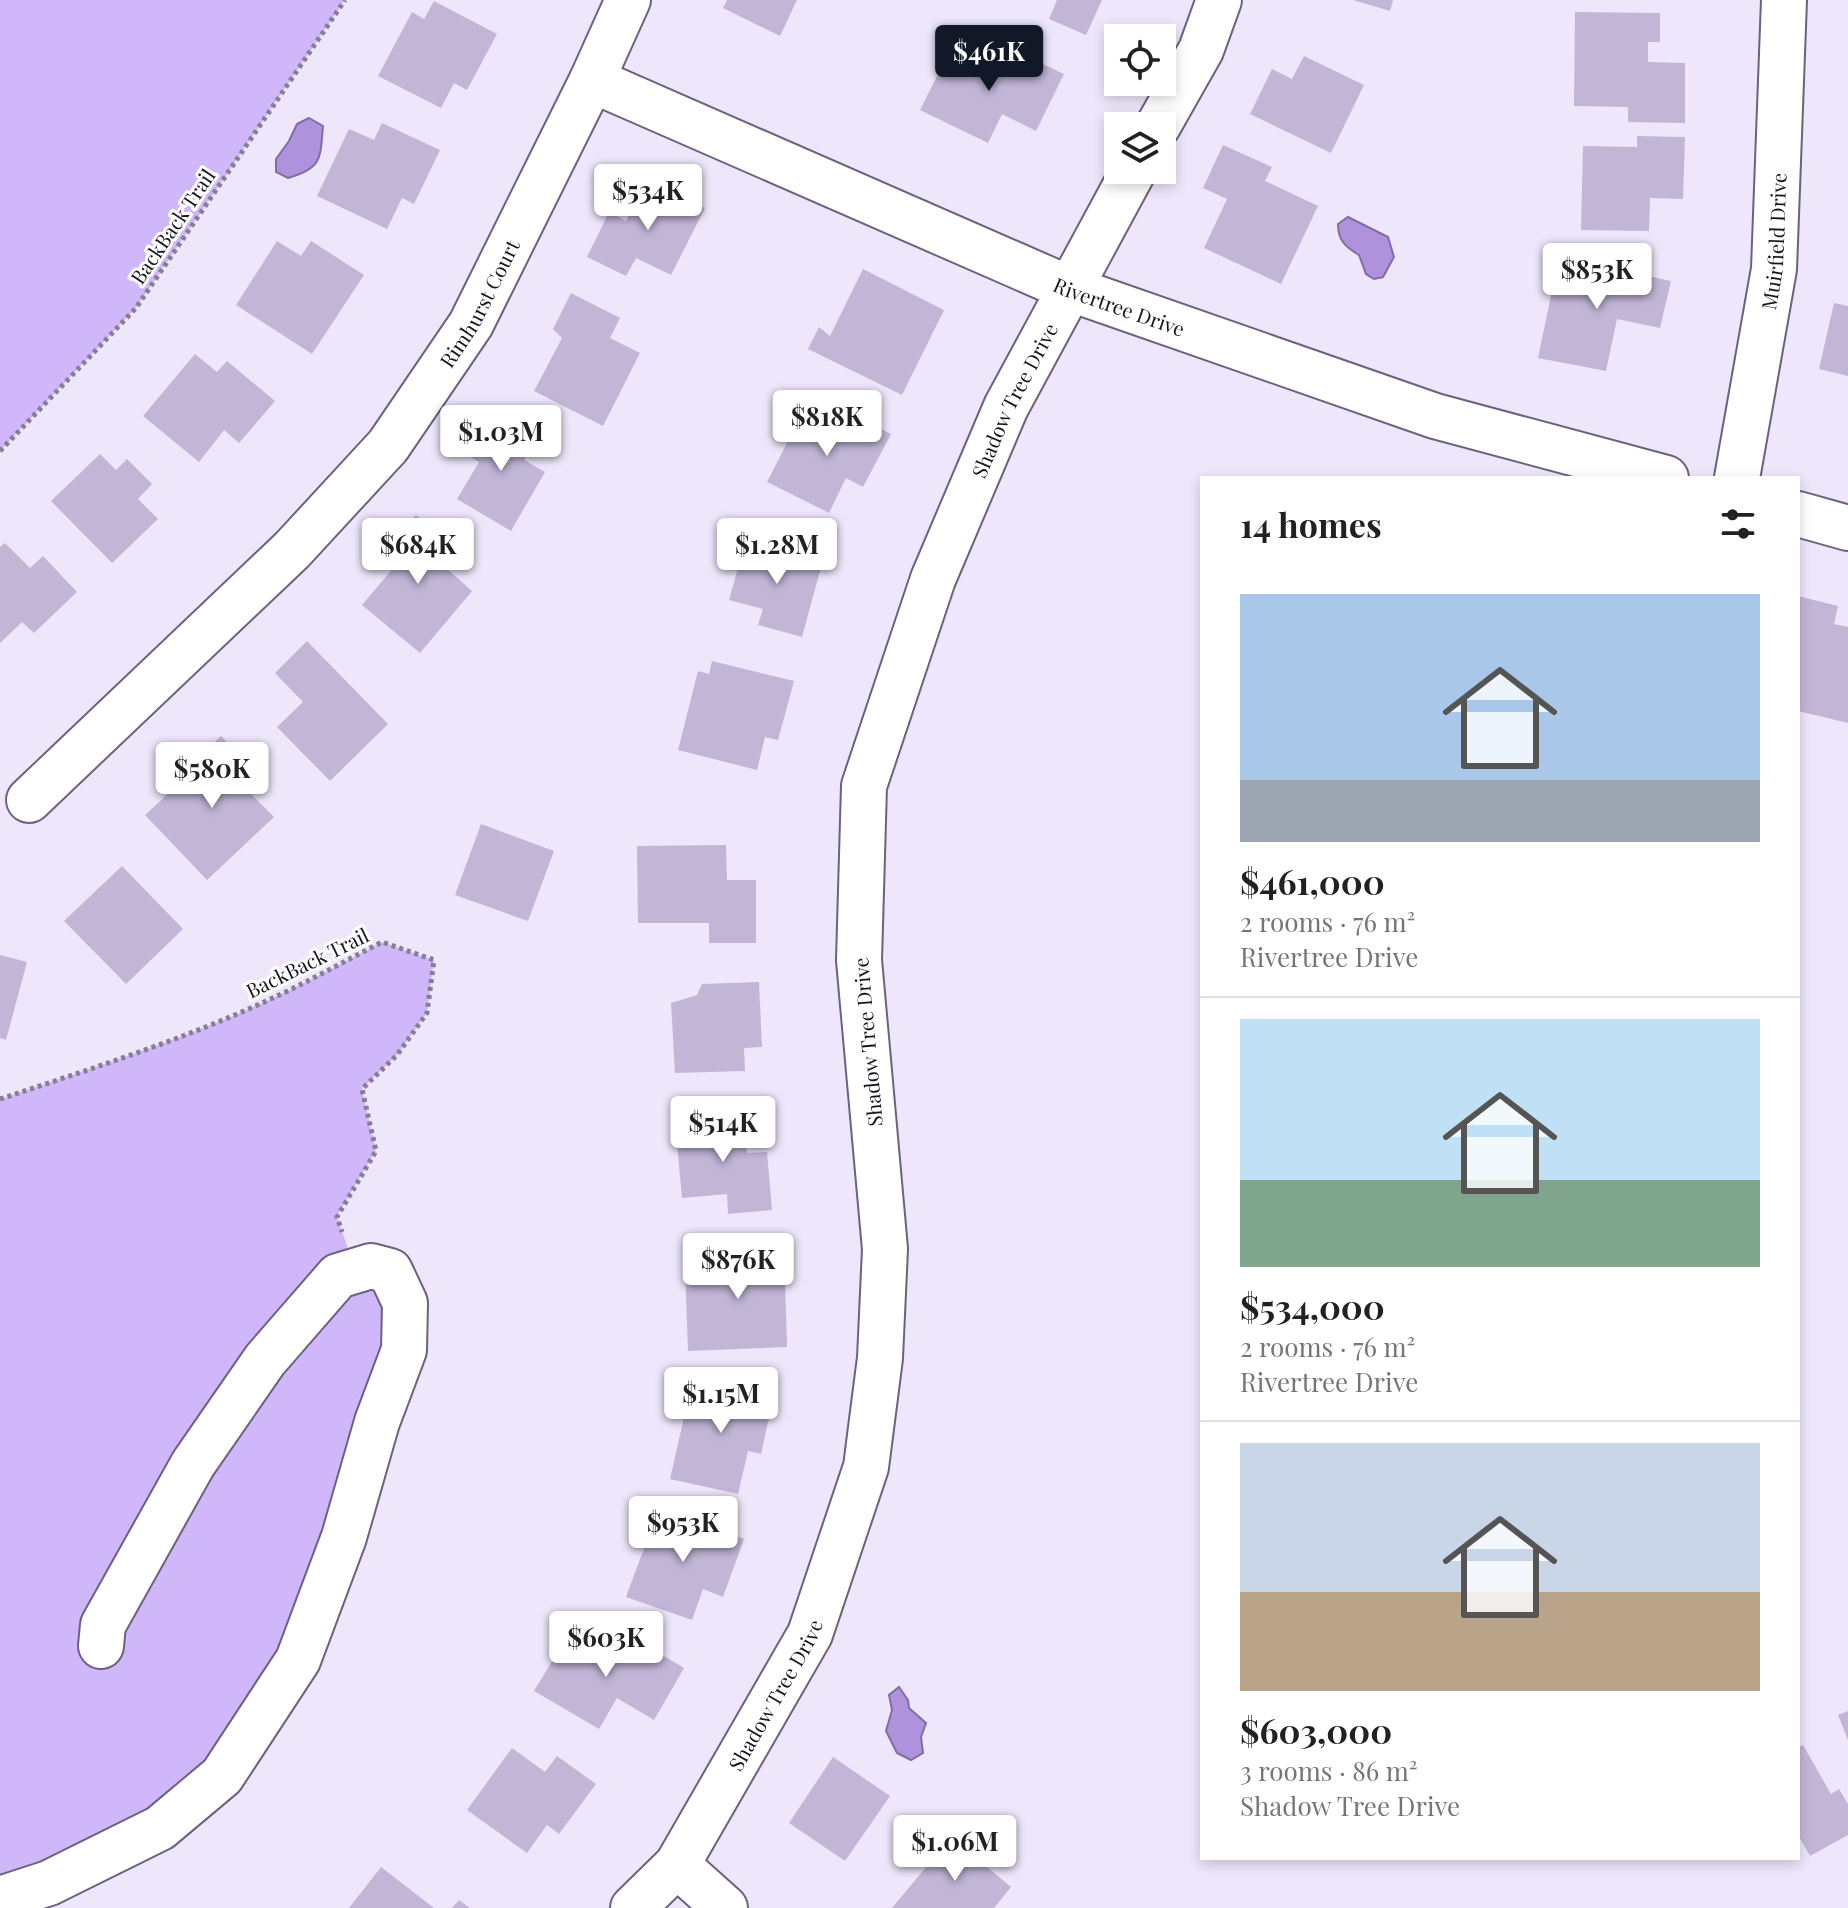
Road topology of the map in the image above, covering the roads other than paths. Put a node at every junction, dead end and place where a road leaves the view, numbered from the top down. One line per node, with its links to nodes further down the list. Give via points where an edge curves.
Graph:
1 (628, 0): 4 (street, Rimhurst Court)
2 (1219, 0): 5 (street, via 1201,50)
3 (1784, 0): 9 (street, Muirfield Drive, via 1774,269)
4 (592, 80): 7 (street, Rivertree Drive); 12 (street, Rimhurst Court, via 471,324 388,446 292,550)
5 (1166, 112)
6 (1126, 184): 7 (street, Shadow Tree Drive)
7 (1068, 288): 8 (street, Rivertree Drive, via 1435,416); 14 (street, Shadow Tree Drive, via 1006,407 933,579 864,786 859,960 885,1249 880,1358 866,1467 810,1634)
8 (1659, 476)
9 (1737, 476)
10 (1800, 515): 11 (street)
11 (1848, 528)
12 (29, 800)
13 (101, 1646): 15 (street, via 103,1625 193,1464 265,1360 338,1276 371,1266 390,1271 405,1303 404,1350 298,1660 222,1776 160,1828 49,1883)
14 (677, 1865): 16 (street, Shadow Tree Drive); 17 (street)
15 (0, 1899)
16 (633, 1908)
17 (725, 1908)

